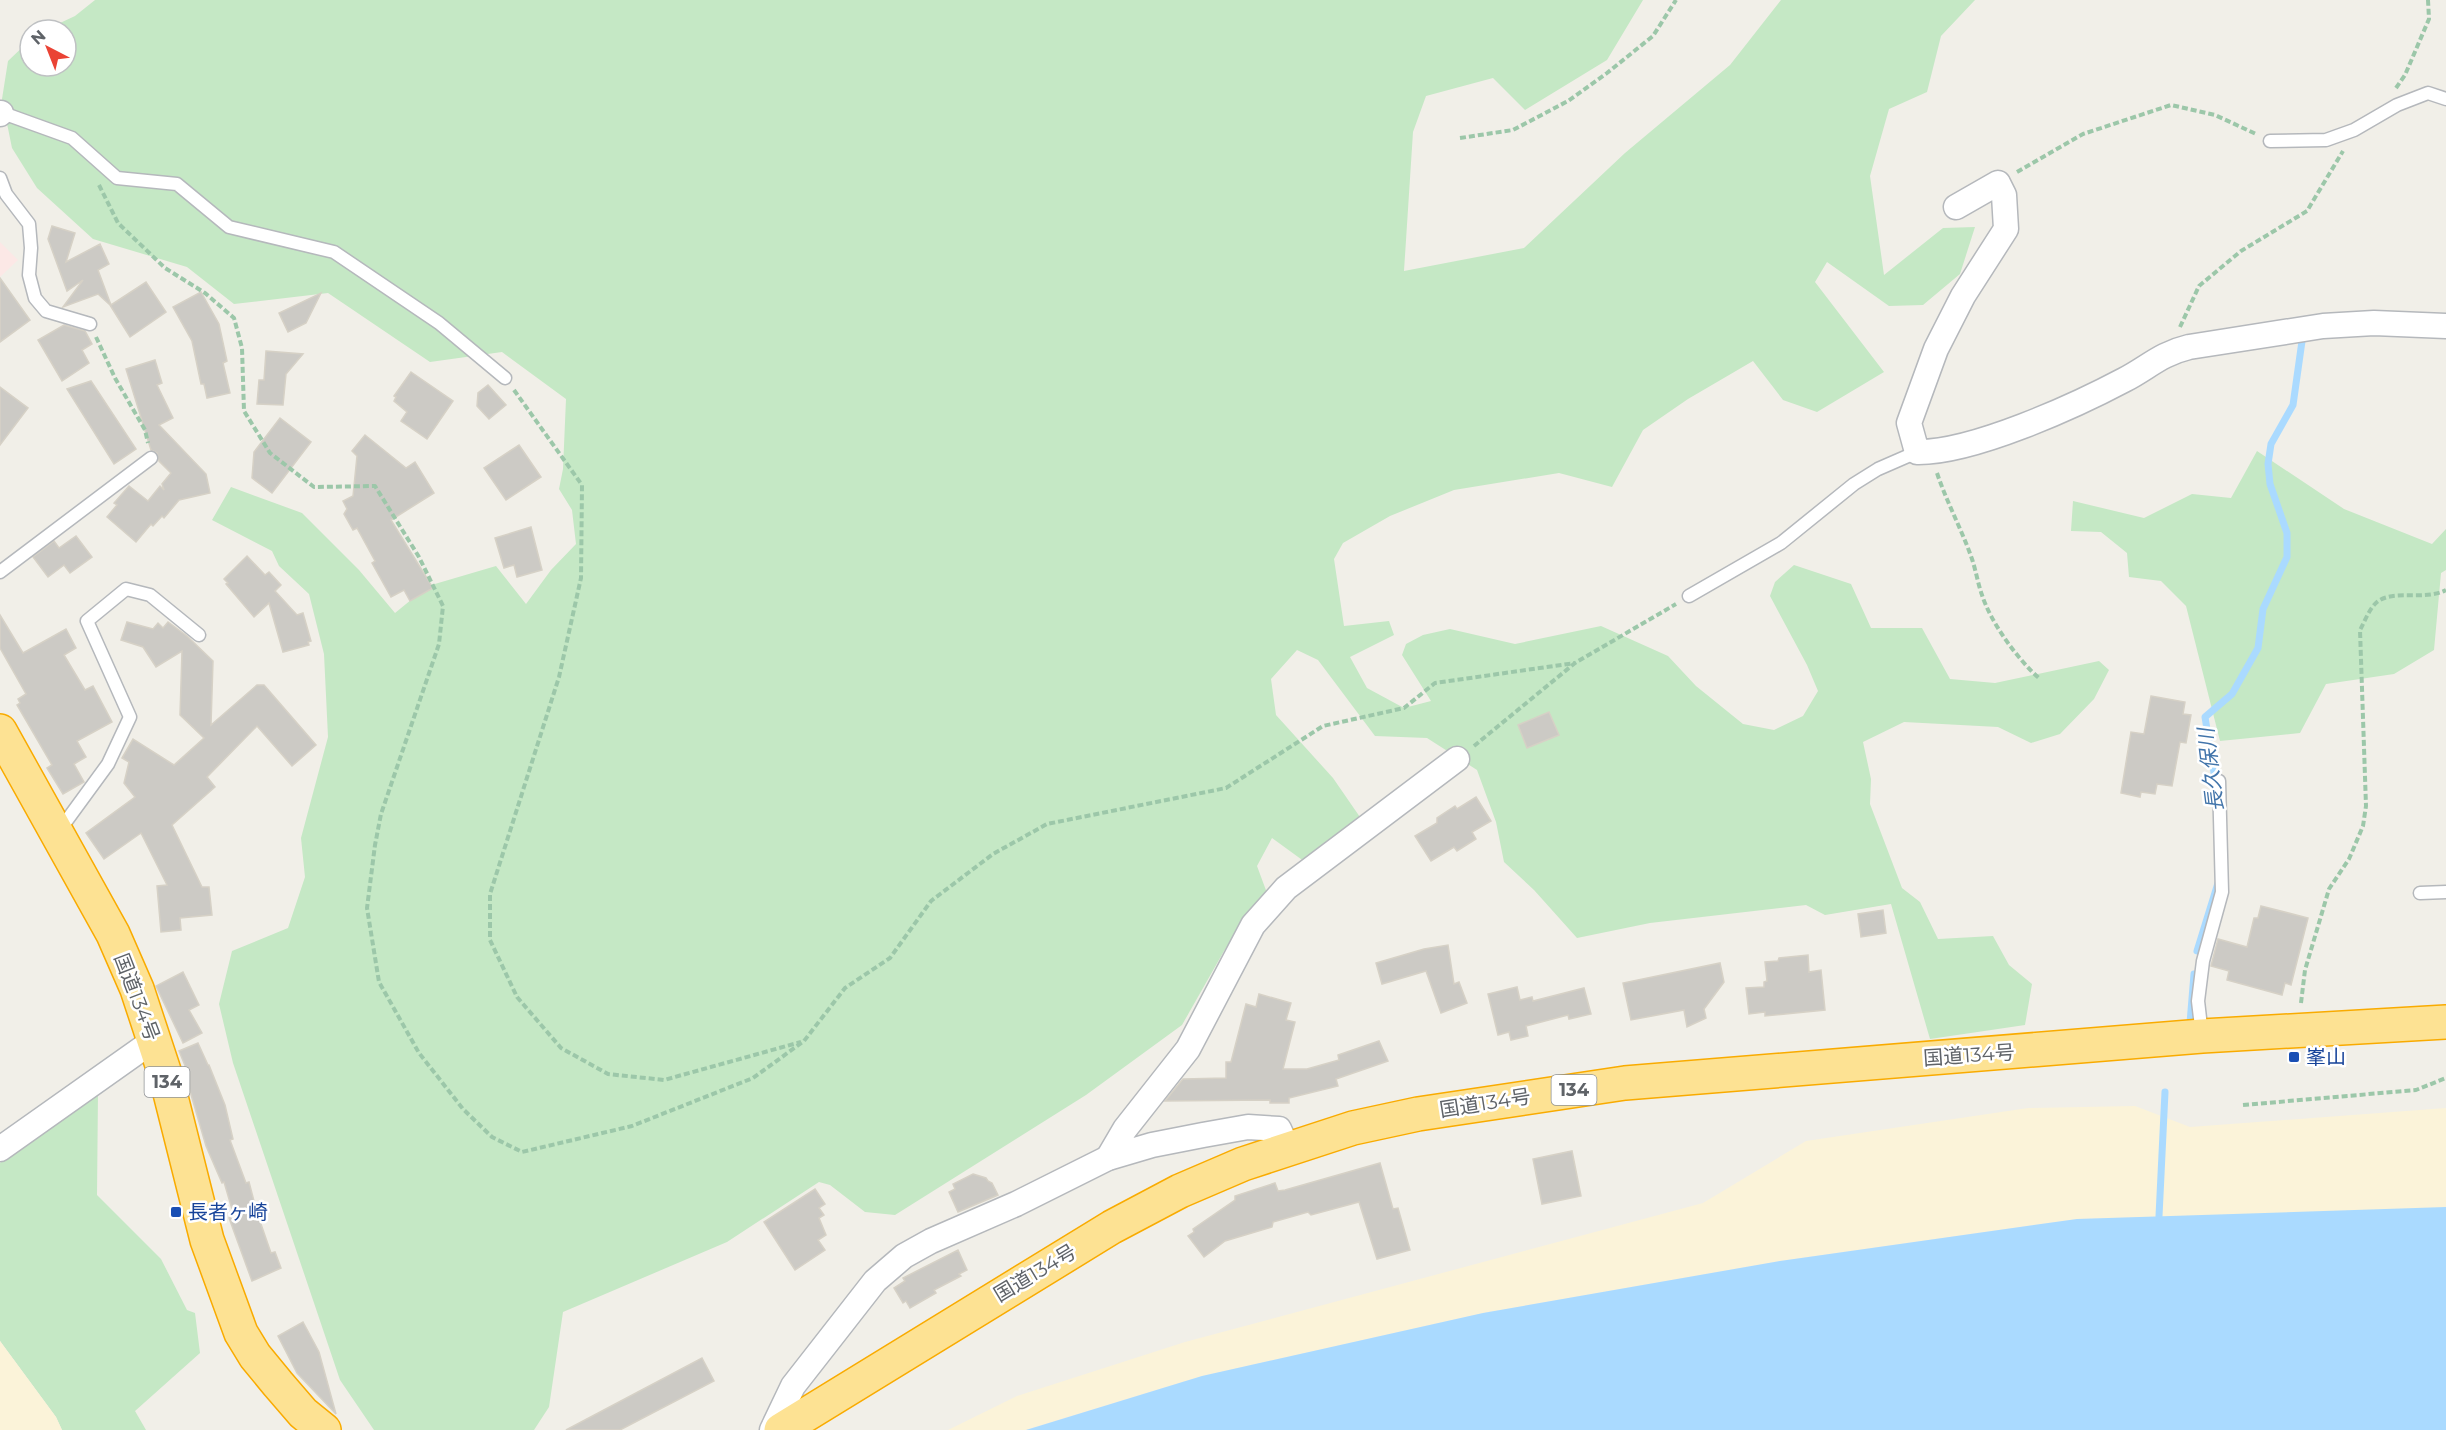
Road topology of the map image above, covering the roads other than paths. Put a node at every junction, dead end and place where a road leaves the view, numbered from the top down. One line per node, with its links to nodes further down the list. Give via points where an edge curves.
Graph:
1 (2446, 99): 3 (lane, via 2428,93 2326,140)
2 (0, 113): 8 (lane, via 72,138 117,178 177,184 229,227 334,252 439,323)
3 (2270, 141)
4 (0, 178): 6 (lane, via 6,195 29,224 29,275 34,298 46,311)
5 (1956, 207): 9 (street, via 1998,183 2004,195 2006,229 1963,296 1936,349 1909,423)
6 (90, 324)
7 (2446, 326): 9 (street, via 2323,326 2168,352 2124,380 2044,416 1976,442)
8 (505, 378)
9 (1923, 452): 12 (lane, via 1878,469 1781,543)
10 (151, 458): 11 (lane)
11 (0, 572)
12 (1689, 596)
13 (199, 635): 17 (lane, via 150,595 126,589 87,621 130,717 108,764)
14 (0, 731): 17 (highway, 国道134号 / 134)
15 (1457, 759): 25 (street, via 1286,888 1253,926 1188,1049 1125,1129)
16 (2219, 781): 21 (lane, via 2222,892 2203,961 2198,1001)
17 (58, 832): 22 (highway, 国道134号 / 134, via 113,934)
18 (2446, 892): 19 (lane)
19 (2420, 893)
20 (2446, 1022): 21 (highway, 国道134号 / 134)
21 (2202, 1036): 24 (highway, 国道134号 / 134, via 1625,1083 1418,1114 1353,1128)
22 (154, 1040): 23 (street); 26 (highway, 国道134号 / 134, via 207,1240 234,1317 255,1356 303,1413)
23 (0, 1149)
24 (1288, 1149): 25 (street, via 1279,1129 1248,1128 1152,1145); 28 (highway, 国道134号 / 134, via 1180,1191 1112,1227)
25 (1108, 1158): 27 (street, via 904,1256 875,1281 794,1386)
26 (324, 1430)
27 (772, 1430)
28 (781, 1430)

